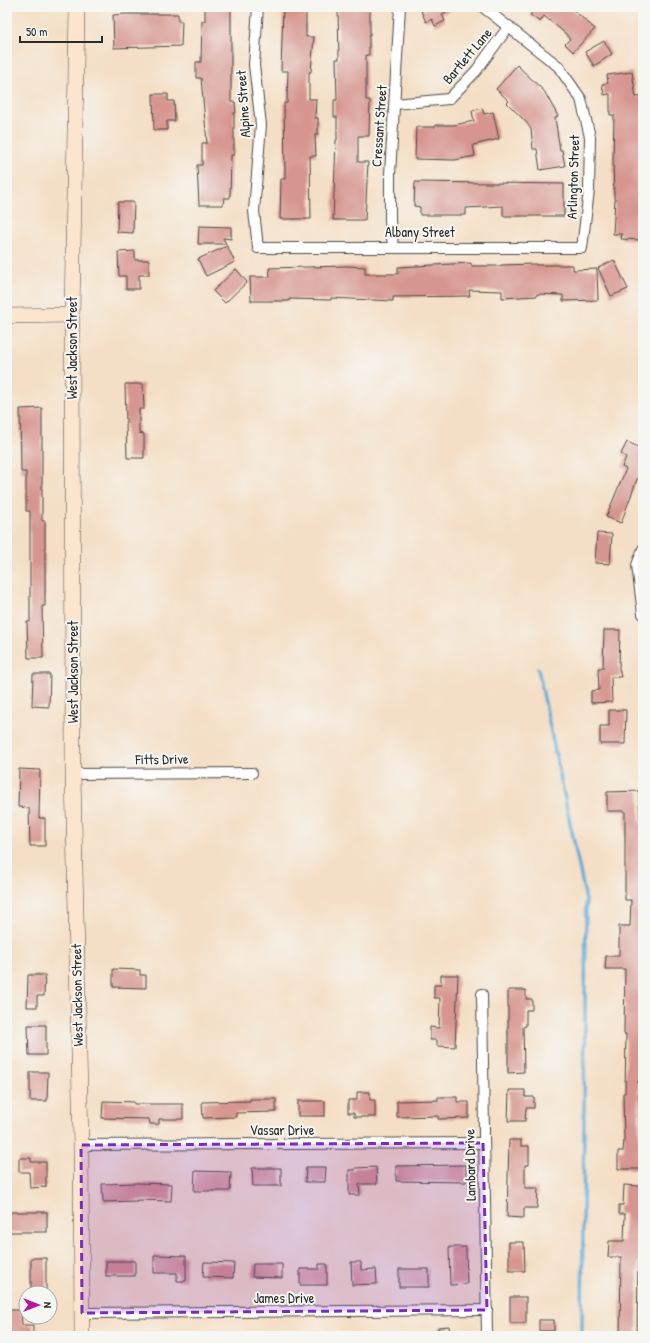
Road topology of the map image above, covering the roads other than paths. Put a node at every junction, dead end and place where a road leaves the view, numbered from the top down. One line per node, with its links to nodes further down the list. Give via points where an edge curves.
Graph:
1 (77, 7): 10 (street, West Jackson Street)
2 (258, 7): 8 (street, Alpine Street, via 254,65 261,125 254,211)
3 (400, 7): 6 (street, Cressant Street)
4 (483, 7): 5 (street, Arlington Street)
5 (509, 26): 6 (street, Bartlett Lane, via 476,71 449,99); 9 (street, Arlington Street, via 558,66 581,99 590,137 589,190)
6 (396, 104): 7 (street, Cressant Street, via 390,174)
7 (393, 246): 8 (street, Albany Street); 9 (street, Albany Street)
8 (258, 248)
9 (582, 248)
10 (72, 315): 11 (street); 15 (street, West Jackson Street)
11 (7, 316)
12 (643, 549): 13 (street, via 637,566)
13 (643, 614)
14 (252, 772): 15 (street, Fitts Drive)
15 (73, 774): 18 (street, West Jackson Street)
16 (482, 994): 17 (street, Lambard Drive)
17 (483, 1143): 18 (street, Vassar Drive); 19 (street, Lambard Drive)
18 (81, 1145): 20 (street, West Jackson Street)
19 (487, 1310): 20 (street, James Drive); 22 (street, Lambard Drive)
20 (82, 1313): 21 (street, West Jackson Street)
21 (82, 1336)
22 (487, 1336)

